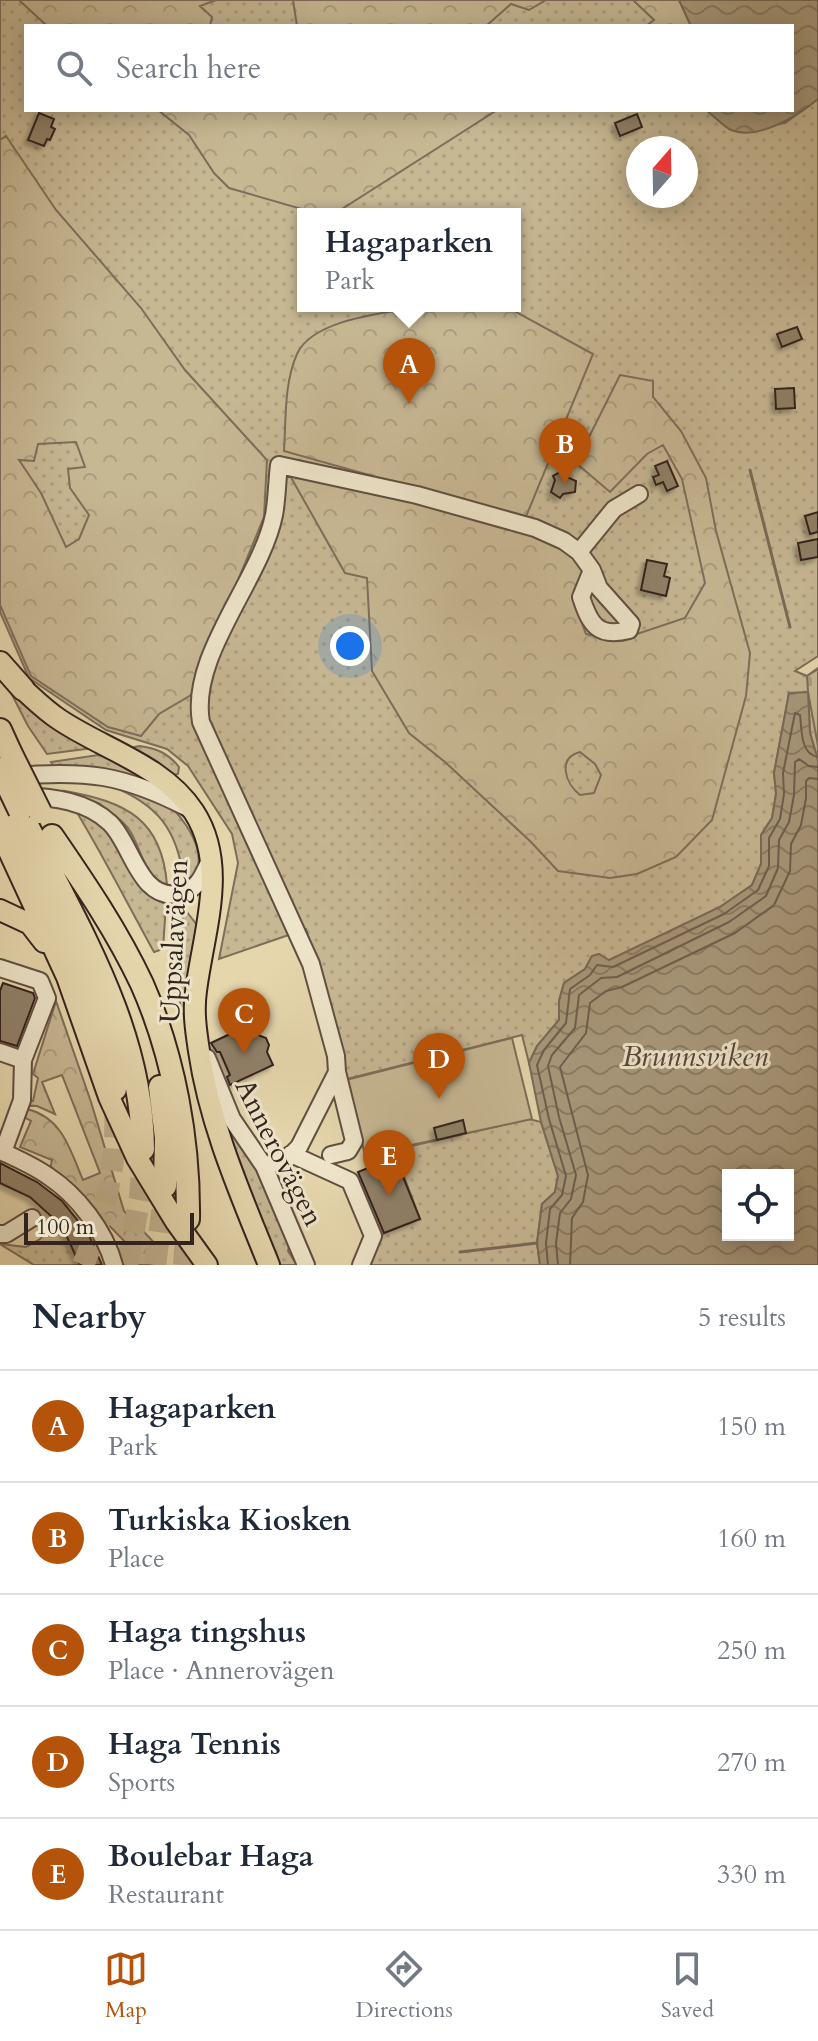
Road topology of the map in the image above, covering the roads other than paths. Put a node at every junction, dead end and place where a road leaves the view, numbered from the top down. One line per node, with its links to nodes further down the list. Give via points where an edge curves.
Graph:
1 (639, 494): 2 (street, via 614,509)
2 (579, 552): 3 (street); 19 (street, via 535,528 475,510 279,465 274,516 205,669 198,704 201,722 311,964)
3 (592, 570)
4 (0, 663): 5 (highway, Uppsalavägen)
5 (23, 689): 9 (main road, Uppsalavägen, via 59,720 171,784)
6 (0, 730): 7 (highway)
7 (5, 760): 10 (highway, bridge)
8 (0, 777): 9 (street, via 81,773 123,779)
9 (193, 810): 12 (main road, Uppsalavägen)
10 (11, 811): 11 (highway); 12 (street, via 68,800 90,809 124,838 150,886 169,895 191,890); 15 (main road); 20 (highway, via 89,990); 21 (highway, via 102,973 118,1013 137,1085)
11 (52, 836): 25 (highway, via 138,1012 160,1087); 27 (highway, via 105,914 152,1011 181,1125)
12 (211, 858): 16 (main road, Uppsalavägen)
13 (0, 910): 15 (main road, via 35,930)
14 (6, 969): 18 (street, via 40,981 47,998)
15 (75, 1004): 30 (main road, via 137,1158)
16 (194, 1015): 24 (street, Annerovägen, via 232,1119); 31 (main road, Uppsalavägen, via 205,1091 219,1138)
17 (0, 1052): 18 (street)
18 (23, 1060): 22 (street, via 22,1100)
19 (337, 1072): 23 (street, via 354,1141 348,1151); 24 (street, via 309,1130)
20 (115, 1089)
21 (143, 1149)
22 (2, 1151): 29 (street, via 48,1176 82,1207)
23 (331, 1155)
24 (278, 1161): 32 (street, Annerovägen); 33 (street, via 350,1181 373,1236)
25 (165, 1186)
26 (32, 1218): 28 (street)
27 (188, 1219)
28 (0, 1234)
29 (114, 1265)
30 (207, 1265)
31 (269, 1265)
32 (306, 1265)
33 (361, 1265)

